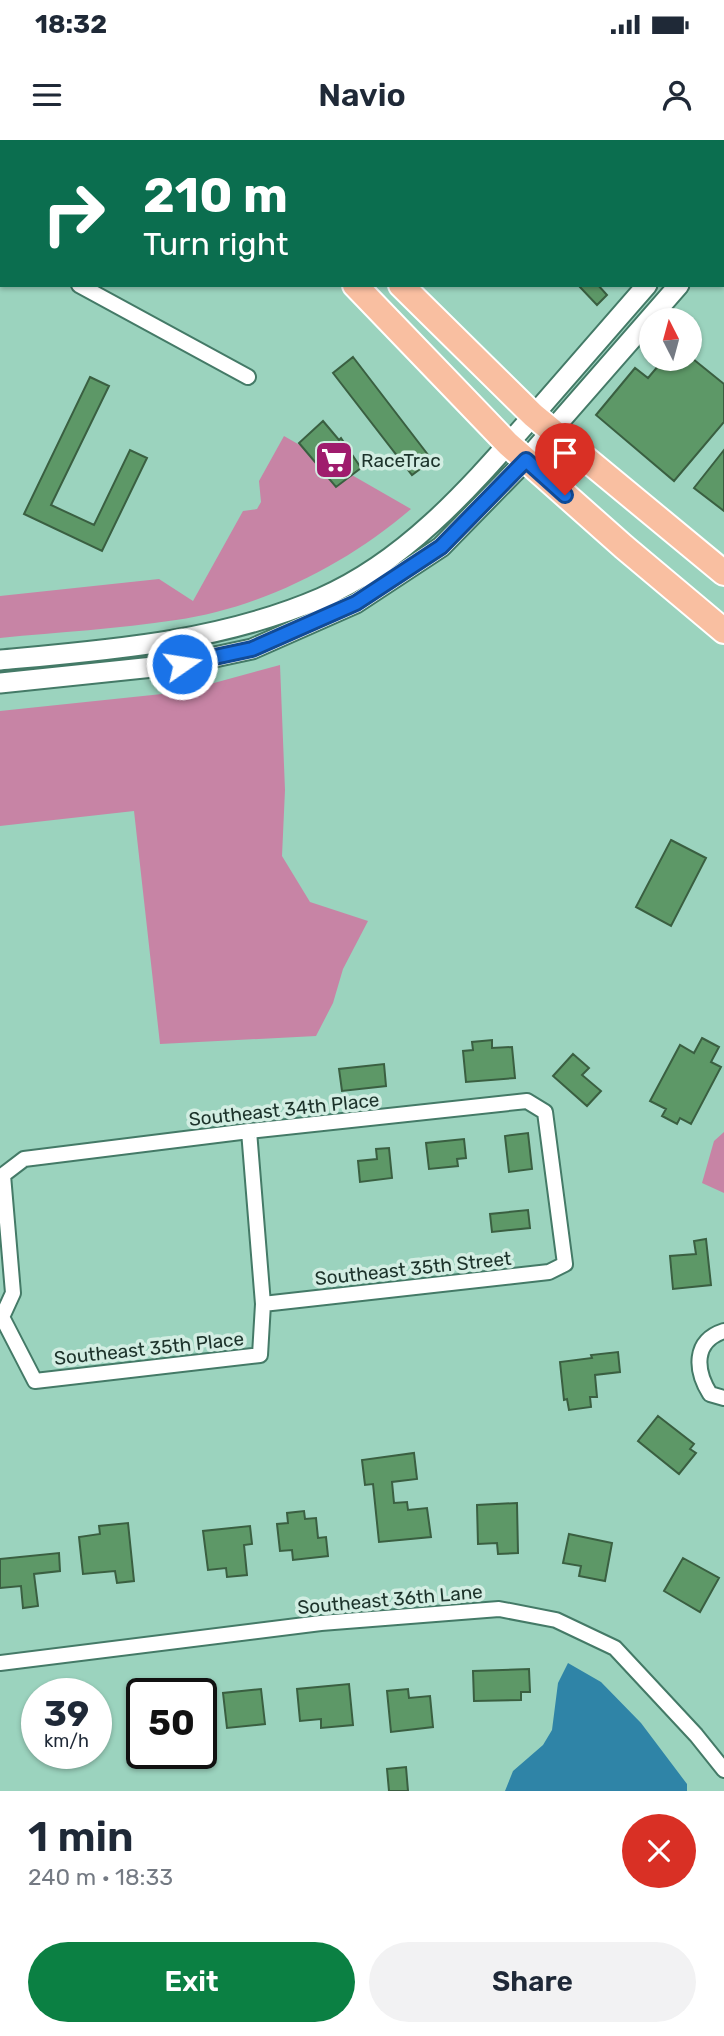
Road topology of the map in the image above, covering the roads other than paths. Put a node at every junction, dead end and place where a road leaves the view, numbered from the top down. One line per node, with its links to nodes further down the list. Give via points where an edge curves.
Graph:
1 (83, 287): 6 (street)
2 (357, 287): 8 (highway)
3 (403, 287): 7 (highway)
4 (645, 287): 7 (main road)
5 (677, 287): 7 (main road)
6 (248, 377)
7 (542, 423): 8 (main road); 9 (highway)
8 (517, 452): 10 (highway); 11 (main road, via 373,569 321,598 233,629 173,642); 12 (main road, via 441,547 356,603 308,626 252,649 182,664)
9 (724, 573)
10 (724, 631)
11 (0, 660)
12 (0, 683)
13 (248, 1131): 14 (street, Southeast 34th Place, via 527,1101 545,1112); 15 (street); 16 (street, Southeast 34th Place, via 24,1159 3,1175 13,1293)
14 (565, 1264): 15 (street, Southeast 35th Street, via 549,1272)
15 (263, 1304): 16 (street, Southeast 35th Place, via 260,1355 34,1381)
16 (1, 1317)
17 (724, 1331): 18 (street, via 701,1346 698,1357 702,1381 710,1394)
18 (724, 1398)
19 (0, 1663): 20 (street, Southeast 36th Lane, via 321,1623 499,1609 556,1620 615,1648)
20 (724, 1770)

